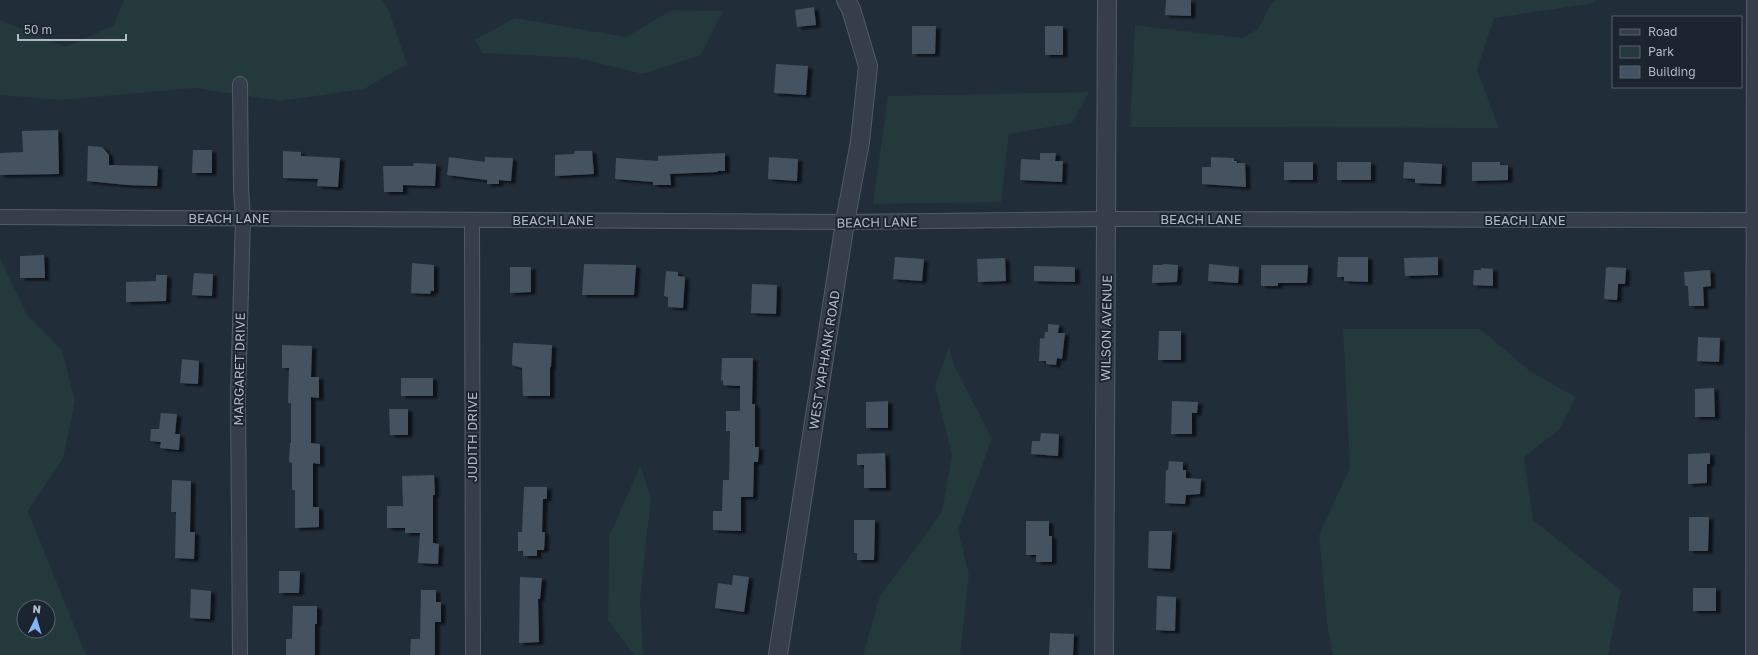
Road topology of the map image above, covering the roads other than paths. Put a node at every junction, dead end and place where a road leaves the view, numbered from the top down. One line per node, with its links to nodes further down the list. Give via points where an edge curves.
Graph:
1 (846, 0): 10 (street, WEST YAPHANK ROAD, via 868,66 860,142)
2 (1107, 0): 7 (street, WILSON AVENUE)
3 (1754, 0): 9 (street)
4 (240, 84): 6 (street, MARGARET DRIVE)
5 (0, 218): 6 (street, BEACH LANE)
6 (242, 218): 8 (street, BEACH LANE); 11 (street, MARGARET DRIVE, via 238,396)
7 (1107, 219): 9 (street, BEACH LANE); 10 (street, BEACH LANE); 14 (street, WILSON AVENUE)
8 (472, 220): 10 (street, BEACH LANE); 12 (street, JUDITH DRIVE)
9 (1755, 220): 15 (street)
10 (845, 222): 13 (street, WEST YAPHANK ROAD)
11 (240, 655)
12 (473, 655)
13 (778, 655)
14 (1104, 655)
15 (1753, 655)

